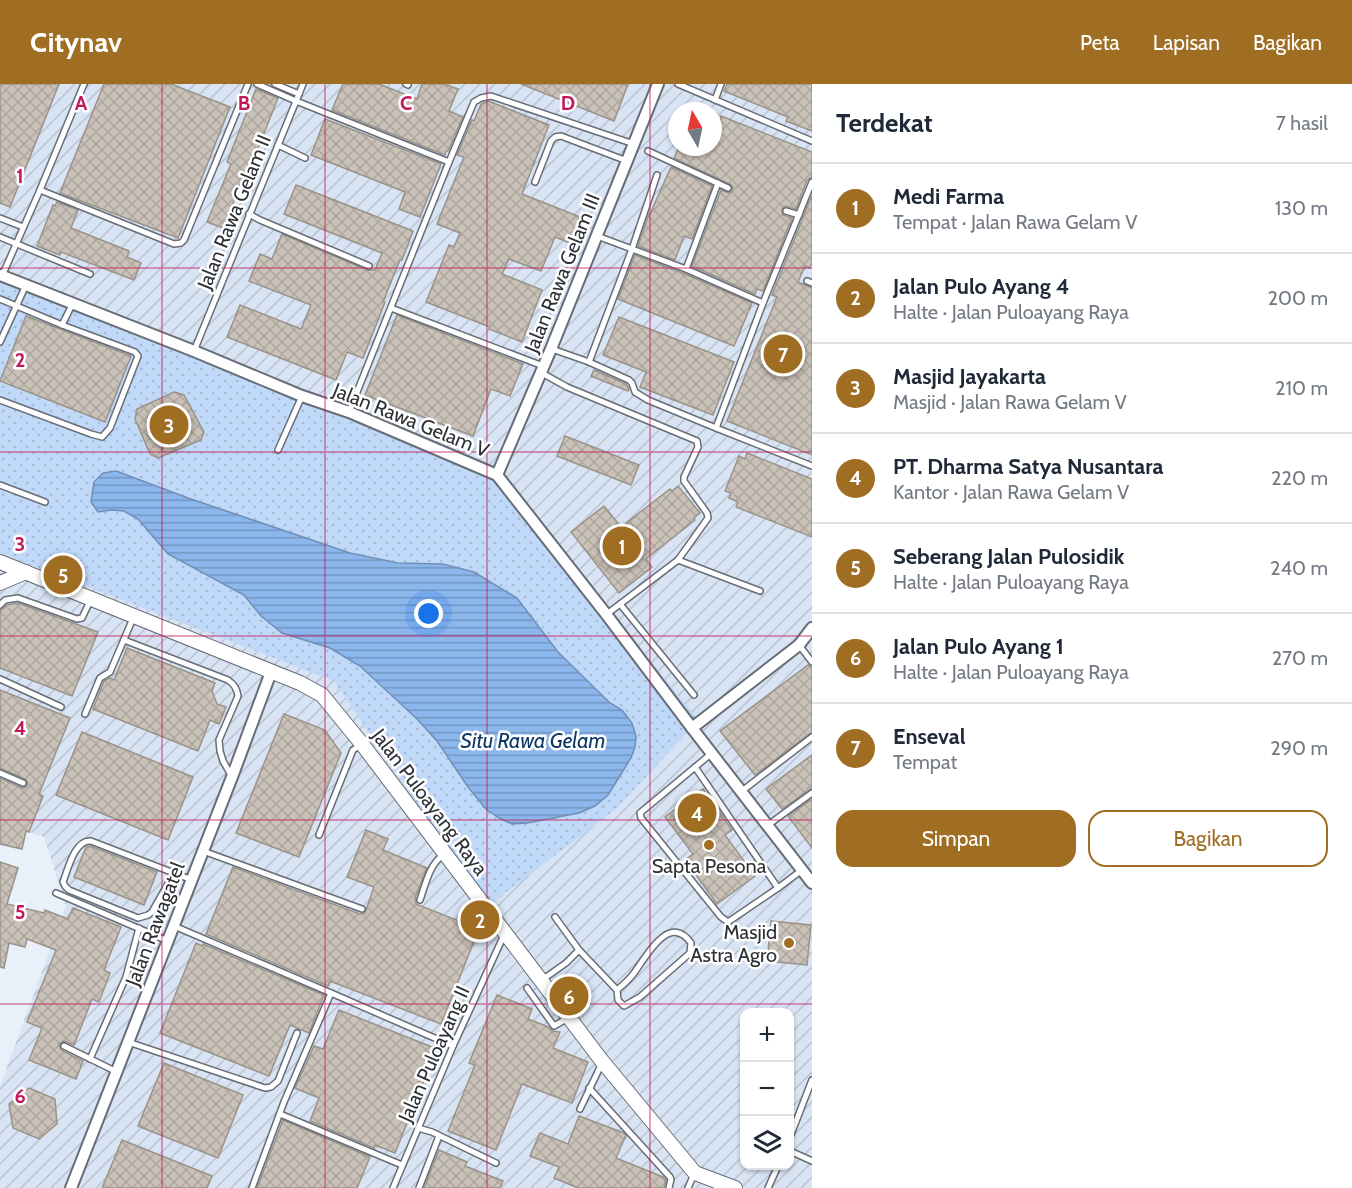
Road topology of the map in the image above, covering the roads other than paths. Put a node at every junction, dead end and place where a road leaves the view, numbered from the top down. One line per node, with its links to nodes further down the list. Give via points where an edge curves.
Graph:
1 (84, 84): 25 (lane)
2 (248, 84): 25 (lane, via 181,243 174,244)
3 (257, 84): 12 (lane)
4 (275, 84): 10 (lane)
5 (303, 84): 10 (lane, Jalan Rawa Gelam II)
6 (658, 84): 14 (street, Jalan Rawa Gelam III)
7 (678, 84): 9 (lane)
8 (721, 84): 11 (lane)
9 (695, 87): 11 (lane)
10 (298, 94): 12 (lane, Jalan Rawa Gelam II)
11 (715, 100): 13 (lane)
12 (296, 101): 15 (lane, Jalan Rawa Gelam II); 19 (lane)
13 (812, 141)
14 (634, 144): 18 (street, Jalan Rawa Gelam III); 19 (lane, via 491,96 474,102)
15 (278, 145): 17 (lane); 27 (lane, Jalan Rawa Gelam II)
16 (648, 151): 23 (lane)
17 (305, 158)
18 (627, 161): 21 (lane, via 555,137); 31 (street, Jalan Rawa Gelam III)
19 (449, 162): 44 (lane)
20 (657, 175): 34 (lane)
21 (535, 182)
22 (812, 182): 28 (lane)
23 (718, 183): 24 (lane); 36 (lane)
24 (728, 188)
25 (40, 190): 30 (lane)
26 (786, 211): 28 (lane)
27 (249, 214): 35 (lane); 48 (lane, Jalan Rawa Gelam II)
28 (799, 215): 42 (lane)
29 (0, 218): 30 (lane)
30 (23, 227): 33 (lane)
31 (597, 236): 34 (lane); 47 (street, Jalan Rawa Gelam III)
32 (0, 237): 33 (lane)
33 (16, 243): 37 (lane); 38 (lane)
34 (632, 249): 36 (lane); 49 (lane)
35 (369, 266)
36 (686, 269): 42 (lane)
37 (90, 274)
38 (1, 275): 39 (street, Jalan Rawa Gelam V)
39 (26, 285): 41 (street, Jalan Rawa Gelam V); 43 (lane)
40 (0, 299): 43 (lane)
41 (73, 303): 45 (lane); 48 (street, Jalan Rawa Gelam V)
42 (763, 303): 54 (lane)
43 (16, 305): 45 (lane); 46 (lane)
44 (391, 308): 50 (lane); 53 (lane)
45 (62, 325): 52 (lane, via 138,356 110,428 102,437)
46 (0, 342)
47 (551, 349): 49 (lane); 50 (street, Jalan Rawa Gelam III)
48 (194, 351): 51 (street, Jalan Rawa Gelam V)
49 (589, 362): 54 (lane, via 629,380 638,394)
50 (542, 369): 57 (street, Jalan Rawa Gelam III); 60 (lane, via 567,387 697,441 684,481 708,518)
51 (302, 396): 53 (street, Jalan Rawa Gelam V); 55 (lane)
52 (0, 400)
53 (349, 412): 57 (street, Jalan Rawa Gelam V)
54 (716, 428): 56 (lane)
55 (278, 450)
56 (812, 466)
57 (497, 475): 68 (street, Jalan Rawa Gelam V)
58 (0, 486): 59 (lane)
59 (45, 502)
60 (678, 560): 64 (lane); 66 (lane)
61 (0, 562): 62 (street, Jalan Puloayang Raya)
62 (26, 572): 63 (street); 65 (street, Jalan Puloayang Raya)
63 (0, 583)
64 (760, 591)
65 (91, 598): 67 (lane, via 82,618 77,619 18,598); 69 (street, Jalan Puloayang Raya)
66 (620, 604): 68 (lane); 76 (lane)
67 (0, 605)
68 (606, 614): 79 (street, Jalan Rawa Gelam V)
69 (134, 615): 71 (lane); 74 (street, Jalan Puloayang Raya)
70 (812, 628): 72 (street)
71 (124, 640): 78 (lane, via 110,672 100,678); 85 (lane, via 233,683 238,696 219,740 223,761)
72 (799, 645): 73 (lane); 79 (street)
73 (812, 662)
74 (271, 672): 81 (street, Jalan Puloayang Raya, via 322,695); 85 (street, Jalan Rawagatel)
75 (0, 679): 77 (lane)
76 (694, 695)
77 (61, 707)
78 (85, 714)
79 (692, 728): 82 (street, Jalan Rawa Gelam V)
80 (812, 737): 87 (lane)
81 (362, 744): 90 (lane, via 353,750); 92 (street, Jalan Puloayang Raya)
82 (712, 753): 83 (lane); 87 (street, Jalan Rawa Gelam V)
83 (695, 767): 97 (lane); 97 (lane, via 640,813 640,818 728,922)
84 (0, 773): 86 (lane)
85 (232, 777): 91 (street, Jalan Rawagatel)
86 (23, 783)
87 (742, 791): 89 (street, Jalan Rawa Gelam V)
88 (812, 793): 89 (lane)
89 (768, 825): 93 (street, Jalan Rawa Gelam V)
90 (319, 835)
91 (203, 851): 95 (street, Jalan Rawagatel); 100 (lane)
92 (445, 853): 99 (lane, via 432,866); 104 (street, Jalan Puloayang Raya)
93 (802, 870): 96 (street, Jalan Rawa Gelam V); 97 (lane)
94 (174, 873): 94 (lane, via 87,840 78,847 63,882 69,890 138,918 152,912); 95 (lane)
95 (192, 880): 102 (street, Jalan Rawagatel)
96 (812, 883)
97 (778, 888)
98 (56, 893): 103 (lane)
99 (420, 900)
100 (362, 909)
101 (555, 917): 106 (lane)
102 (174, 926): 105 (street, Jalan Rawagatel); 110 (lane)
103 (139, 928): 105 (lane); 116 (lane, via 126,977)
104 (505, 933): 107 (street, Jalan Puloayang Raya); 115 (lane, Jalan Puloayang II)
105 (168, 941): 113 (street, Jalan Rawagatel)
106 (579, 950): 107 (lane); 109 (lane)
107 (541, 981): 111 (street, Jalan Puloayang Raya)
108 (527, 988): 111 (lane, via 554,1026)
109 (617, 990): 109 (lane, via 666,934 686,936 691,943 690,953 629,1004 624,1006 618,1000)
110 (330, 993): 115 (lane); 122 (lane)
111 (569, 1017): 117 (street, Jalan Puloayang Raya)
112 (297, 1033): 113 (lane, via 278,1081 265,1088)
113 (128, 1042): 118 (street, Jalan Rawagatel)
114 (64, 1046): 116 (lane)
115 (453, 1046): 124 (lane, Jalan Puloayang II)
116 (90, 1059): 118 (lane)
117 (602, 1061): 120 (lane); 131 (street, Jalan Puloayang Raya)
118 (117, 1072): 132 (street, Jalan Rawagatel)
119 (812, 1080): 123 (lane)
120 (589, 1088): 121 (lane); 136 (lane, via 670,1176)
121 (580, 1109)
122 (280, 1114): 129 (lane); 133 (lane)
123 (794, 1125)
124 (418, 1128): 125 (lane); 129 (lane, Jalan Puloayang II)
125 (439, 1136): 128 (lane); 135 (lane)
126 (794, 1153): 127 (lane)
127 (812, 1161)
128 (496, 1163)
129 (402, 1165): 134 (lane, Jalan Puloayang II)
130 (776, 1170): 139 (lane)
131 (695, 1173): 137 (lane); 138 (street, Jalan Puloayang Raya)
132 (71, 1188)
133 (252, 1188)
134 (393, 1188)
135 (419, 1188)
136 (669, 1188)
137 (688, 1188)
138 (733, 1188)
139 (768, 1188)

